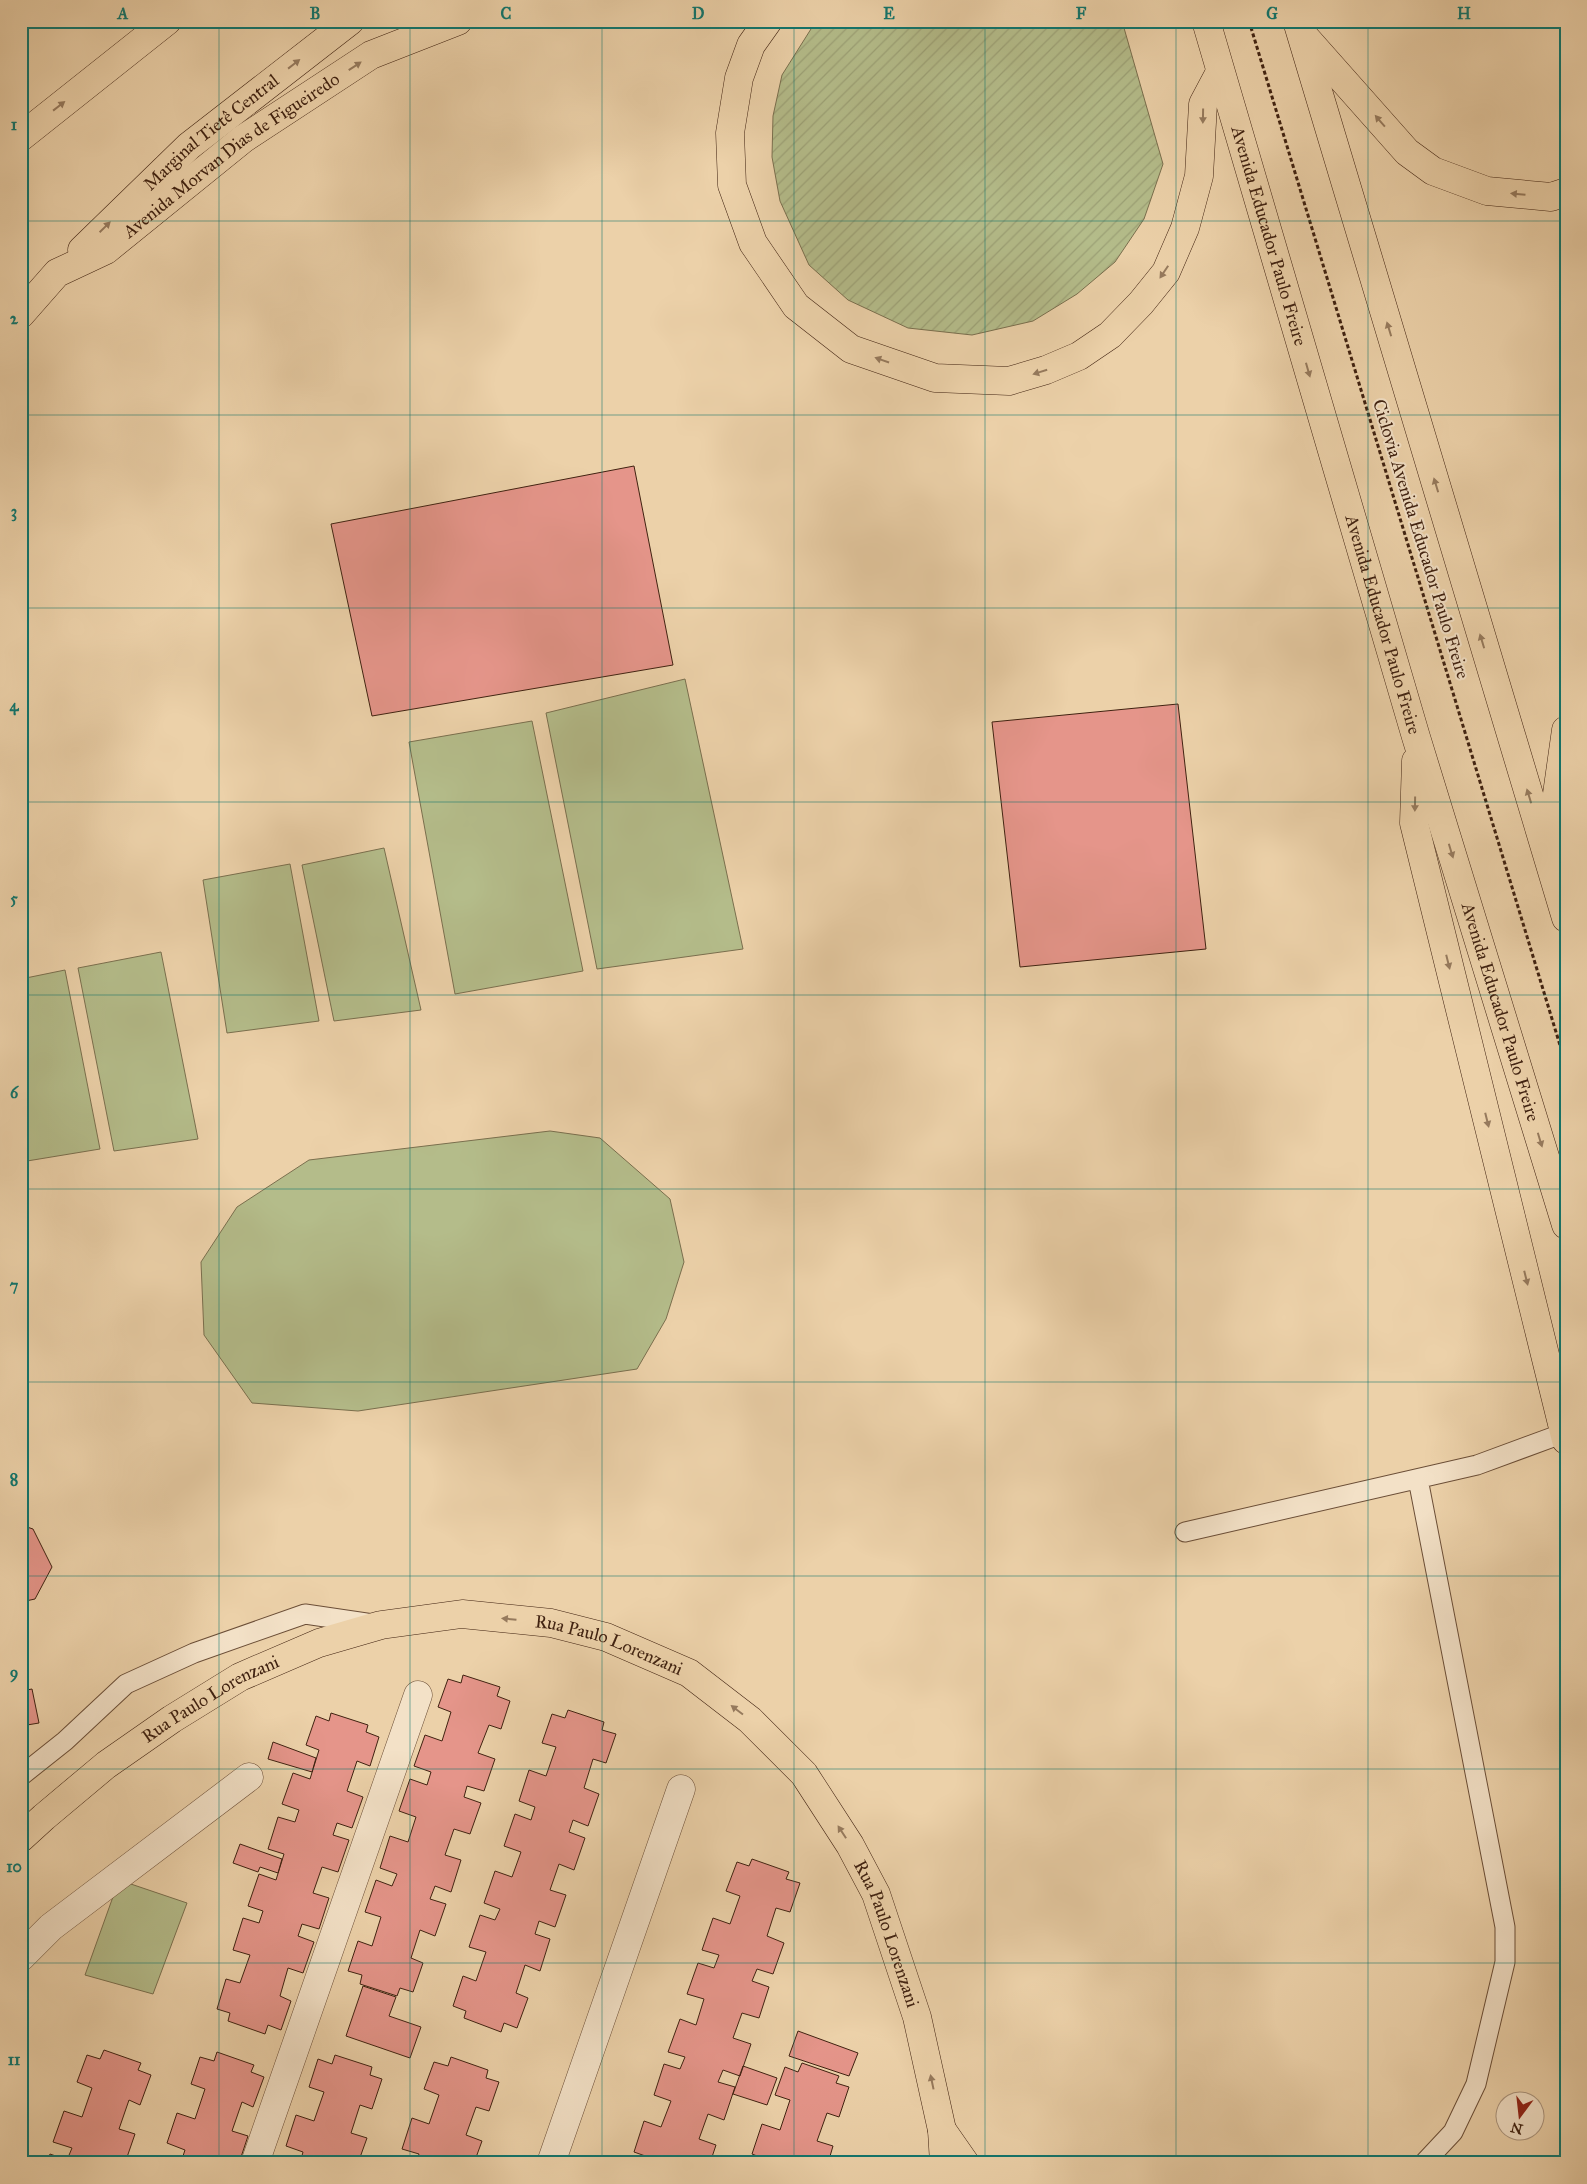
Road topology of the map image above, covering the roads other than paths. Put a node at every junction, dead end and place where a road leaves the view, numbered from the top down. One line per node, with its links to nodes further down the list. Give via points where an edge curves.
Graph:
1 (167, 21): 8 (main road, one-way to 1)
2 (350, 21): 10 (main road, Marginal Tietê Central, one-way to 2, via 189,146)
3 (458, 21): 10 (main road, Avenida Morvan Dias de Figueiredo, one-way to 3, via 106,250 243,139 371,56)
4 (768, 21): 7 (main road, one-way to 4, via 1203,104 1199,176 1185,228 1166,272 1141,303 1110,335 1079,356 1046,370 1009,381 935,378 850,349 796,306 753,242 732,185 730,133 738,78 751,45)
5 (1206, 21): 7 (main road, Avenida Educador Paulo Freire)
6 (1298, 26): 9 (main road, one-way to 6, via 1551,197 1487,191 1433,171 1407,152); 14 (main road, one-way to 6)
7 (1220, 72): 13 (main road, Avenida Educador Paulo Freire, one-way to 13)
8 (21, 136)
9 (1566, 192)
10 (57, 273): 11 (main road, Avenida Morvan Dias de Figueiredo)
11 (21, 314)
12 (1566, 730): 14 (main road)
13 (1416, 737): 16 (main road, Avenida Educador Paulo Freire, one-way to 16); 17 (main road, one-way to 17, via 1414,823)
14 (1548, 860): 15 (main road)
15 (1566, 918)
16 (1566, 1225)
17 (1565, 1436): 18 (lane, via 1477,1465)
18 (1418, 1479): 19 (lane); 32 (lane, via 1505,1927 1505,1962 1476,2084 1453,2132)
19 (1185, 1532)
20 (381, 1625): 22 (lane, via 305,1614 194,1653 126,1684 65,1741); 25 (main road, Rua Paulo Lorenzani, via 319,1643 240,1677 106,1765); 27 (main road, Rua Paulo Lorenzani, one-way to 20, via 917,2017 876,1894 850,1845 804,1774 750,1720 689,1673 606,1636 551,1623 462,1614)
21 (418, 1695): 28 (street)
22 (21, 1776)
23 (249, 1777): 26 (street, via 51,1927)
24 (681, 1788): 29 (street)
25 (21, 1838)
26 (21, 1957)
27 (942, 2130): 30 (main road, Rua Paulo Lorenzani); 31 (main road)
28 (255, 2163)
29 (551, 2163)
30 (944, 2163)
31 (965, 2163)
32 (1424, 2163)

